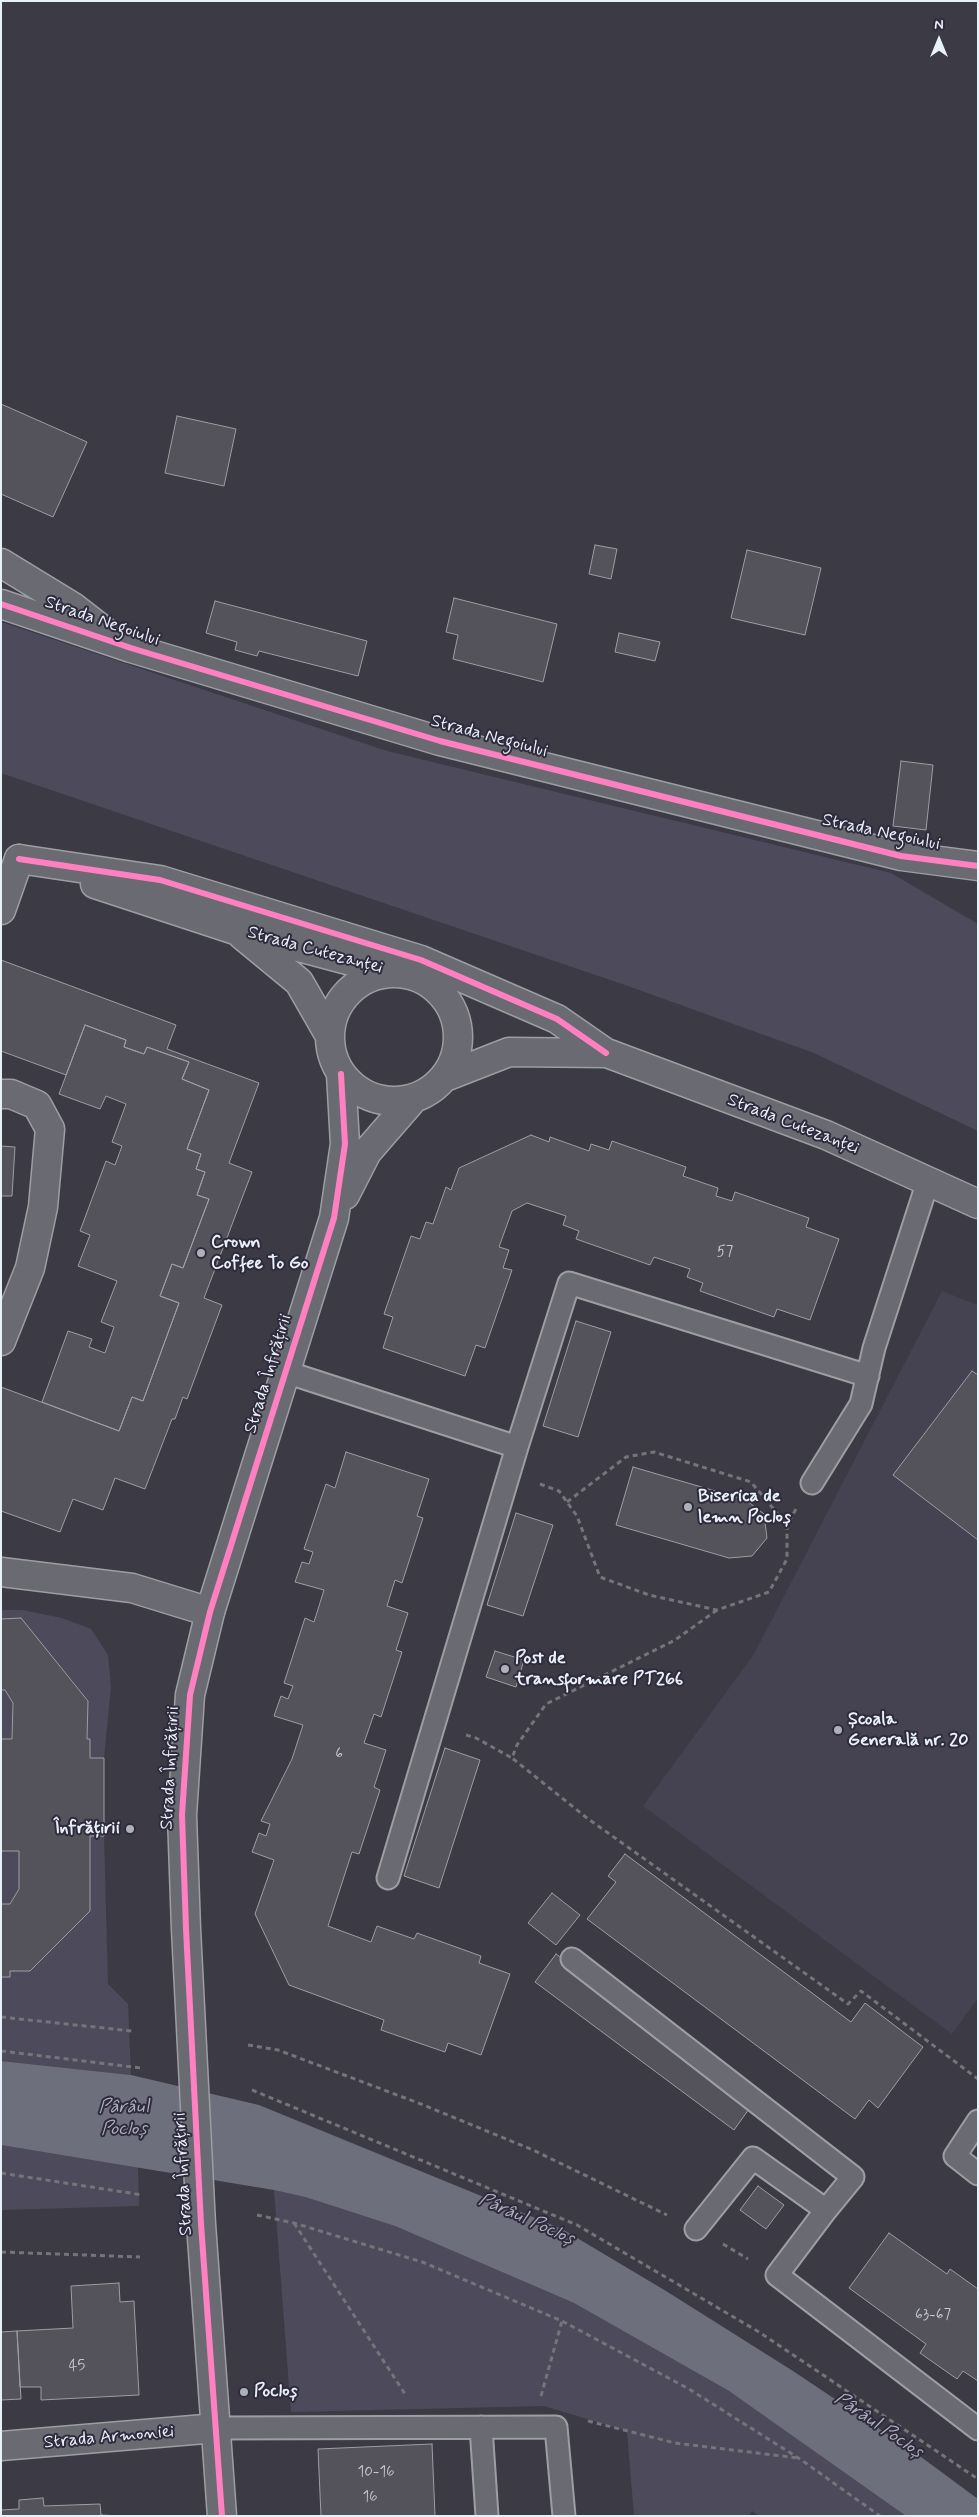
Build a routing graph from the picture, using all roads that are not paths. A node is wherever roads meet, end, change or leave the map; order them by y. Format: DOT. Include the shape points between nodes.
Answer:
graph roads {
  1 [pos="1,562"];
  2 [pos="1,604"];
  3 [pos="124,646"];
  4 [pos="10,856"];
  5 [pos="978,866"];
  6 [pos="1,910"];
  7 [pos="234,930"];
  8 [pos="396,973"];
  9 [pos="433,986"];
  10 [pos="330,1036"];
  11 [pos="606,1053"];
  12 [pos="341,1074"];
  13 [pos="445,1077"];
  14 [pos="1,1094"];
  15 [pos="412,1099"];
  16 [pos="928,1181"];
  17 [pos="978,1204"];
  18 [pos="334,1218"];
  19 [pos="1,1341"];
  20 [pos="286,1372"];
  21 [pos="868,1376"];
  22 [pos="517,1447"];
  23 [pos="812,1483"];
  24 [pos="1,1572"];
  25 [pos="210,1612"];
  26 [pos="388,1878"];
  27 [pos="572,1959"];
  28 [pos="978,2122"];
  29 [pos="978,2174"];
  30 [pos="826,2210"];
  31 [pos="696,2229"];
  32 [pos="481,2427"];
  33 [pos="217,2428"];
  34 [pos="978,2430"];
  35 [pos="1,2446"];
  36 [pos="222,2516"];
  37 [pos="487,2516"];
  38 [pos="564,2516"];
  1 -- 3 [label="street, Strada Negoiului" via="73,607"];
  2 -- 3 [label="street, Strada Negoiului"];
  3 -- 5 [label="street, Strada Negoiului" via="440,741 573,776 901,856"];
  4 -- 6 [label="street"];
  4 -- 7 [label="street, Strada Cutezanței"];
  4 -- 11 [label="street" via="160,880 420,960 557,1019"];
  7 -- 8 [label="street, Strada Cutezanței"];
  7 -- 10 [label="street, Strada Cutezanței" via="299,982"];
  8 -- 9 [label="street" via="416,977"];
  8 -- 10 [label="street" via="376,976 358,984 343,999 333,1016"];
  9 -- 11 [label="street, Strada Cutezanței"];
  9 -- 13 [label="street" via="448,1001 456,1019 455,1059"];
  10 -- 12 [label="street" via="332,1056"];
  11 -- 13 [label="street, Strada Cutezanței" via="509,1052"];
  11 -- 16 [label="street, Strada Cutezanței" via="826,1136"];
  12 -- 15 [label="street" via="372,1098 392,1102"];
  12 -- 18 [label="street, Strada Înfrățirii" via="346,1144"];
  13 -- 15 [label="street"];
  14 -- 19 [label="street" via="11,1094 37,1105 50,1129 43,1207 30,1268"];
  15 -- 18 [label="street, Strada Înfrățirii" via="367,1152"];
  16 -- 17 [label="street, Strada Cutezanței"];
  16 -- 21 [label="lane"];
  18 -- 20 [label="street, Strada Înfrățirii"];
  20 -- 22 [label="lane"];
  20 -- 25 [label="street, Strada Înfrățirii"];
  21 -- 22 [label="lane" via="569,1283"];
  21 -- 23 [label="lane" via="862,1404"];
  22 -- 26 [label="lane"];
  24 -- 25 [label="street" via="132,1588"];
  25 -- 33 [label="street, Strada Înfrățirii" via="190,1695 182,1815 200,2203"];
  27 -- 30 [label="lane" via="853,2177"];
  28 -- 29 [label="lane" via="955,2156"];
  30 -- 31 [label="lane" via="753,2158"];
  30 -- 34 [label="lane" via="777,2275"];
  32 -- 33 [label="lane"];
  32 -- 37 [label="lane"];
  32 -- 38 [label="lane" via="556,2427"];
  33 -- 35 [label="street, Strada Armoniei"];
  33 -- 36 [label="street, Strada Înfrățirii"];
}
